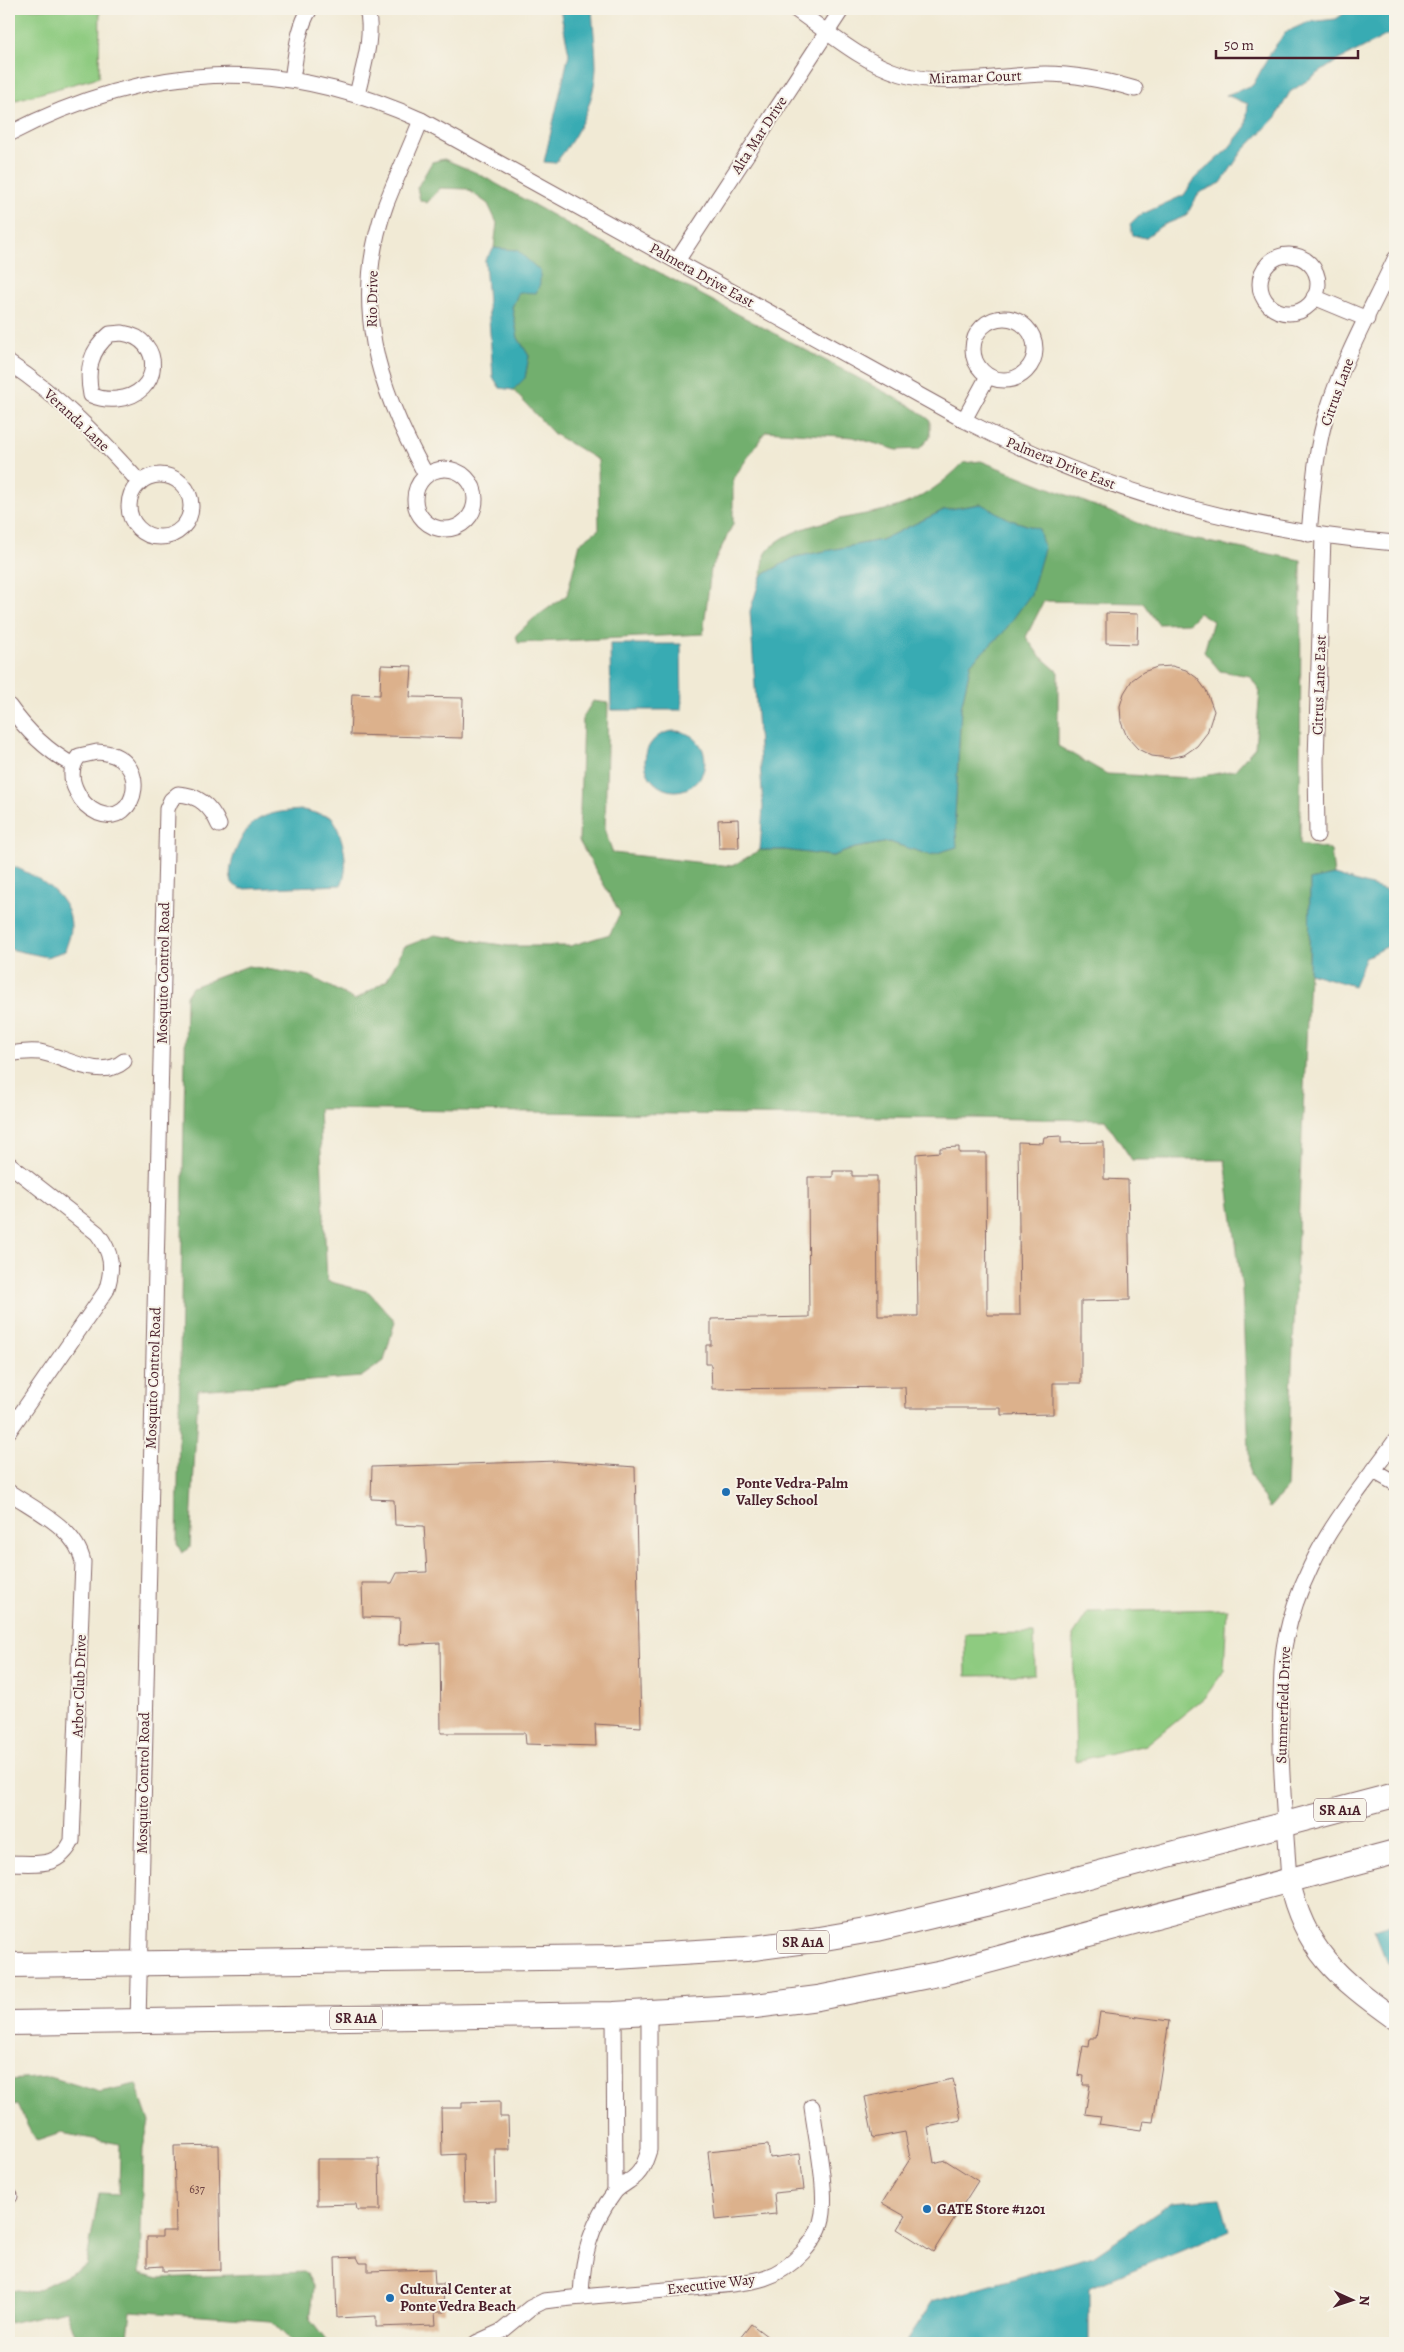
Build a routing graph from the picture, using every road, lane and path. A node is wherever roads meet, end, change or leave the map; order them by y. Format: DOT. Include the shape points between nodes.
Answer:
graph roads {
  1 [pos="310,9"];
  2 [pos="367,9"];
  3 [pos="795,9"];
  4 [pos="842,9"];
  5 [pos="827,31"];
  6 [pos="292,79"];
  7 [pos="1134,89"];
  8 [pos="357,95"];
  9 [pos="421,120"];
  10 [pos="9,134"];
  11 [pos="1395,259"];
  12 [pos="677,261"];
  13 [pos="1314,297"];
  14 [pos="1367,319"];
  15 [pos="9,362"];
  16 [pos="988,376"];
  17 [pos="91,395"];
  18 [pos="74,414"];
  19 [pos="964,420"];
  20 [pos="426,475"];
  21 [pos="140,483"];
  22 [pos="1316,535"];
  23 [pos="1395,543"];
  24 [pos="9,706"];
  25 [pos="73,765"];
  26 [pos="219,825"];
  27 [pos="1317,835"];
  28 [pos="9,1054"];
  29 [pos="124,1061"];
  30 [pos="9,1164"];
  31 [pos="9,1432"];
  32 [pos="1395,1441"];
  33 [pos="1374,1471"];
  34 [pos="1395,1483"];
  35 [pos="9,1492"];
  36 [pos="1395,1795"];
  37 [pos="1285,1825"];
  38 [pos="1395,1852"];
  39 [pos="9,1863"];
  40 [pos="1289,1880"];
  41 [pos="139,1964"];
  42 [pos="9,1965"];
  43 [pos="649,2012"];
  44 [pos="614,2014"];
  45 [pos="1395,2019"];
  46 [pos="138,2022"];
  47 [pos="9,2023"];
  48 [pos="812,2107"];
  49 [pos="615,2191"];
  50 [pos="581,2297"];
  51 [pos="476,2343"];
  1 -- 6 [label="street" via="298,40"];
  2 -- 8 [label="street" via="370,24 368,45"];
  3 -- 5 [label="street, Miramar Court"];
  4 -- 5 [label="street, Alta Mar Drive"];
  5 -- 7 [label="street, Miramar Court" via="872,62 901,74 922,78 1075,75"];
  5 -- 12 [label="street, Alta Mar Drive"];
  6 -- 8 [label="street, Palmera Drive East"];
  6 -- 10 [label="street, Palmera Drive East" via="212,75 133,85 84,99"];
  8 -- 9 [label="street, Palmera Drive East"];
  9 -- 12 [label="street, Palmera Drive East"];
  9 -- 20 [label="street, Rio Drive" via="378,231 371,267 369,307 371,334 384,386 405,437"];
  11 -- 14 [label="street, Citrus Lane"];
  12 -- 19 [label="street, Palmera Drive East"];
  13 -- 14 [label="street"];
  14 -- 22 [label="street, Citrus Lane" via="1328,409 1318,451"];
  15 -- 18 [label="street, Veranda Lane"];
  16 -- 16 [label="street" via="1008,380 1021,376 1030,367 1035,343 1031,333 1018,321 996,319 977,333 973,347 975,360"];
  16 -- 19 [label="street"];
  17 -- 17 [label="street" via="108,400 135,395 144,389 152,367 148,347 131,334 110,334 101,341 90,362"];
  17 -- 18 [label="street"];
  18 -- 21 [label="street, Veranda Lane" via="100,437"];
  19 -- 22 [label="street, Palmera Drive East" via="1046,460 1100,481 1183,508"];
  20 -- 20 [label="street" via="418,484 414,499 422,520 442,529 467,520 475,503 472,485 467,478 451,469 435,470"];
  21 -- 21 [label="street" via="133,493 130,508 139,528 160,537 181,529 190,512 190,499 185,488 175,479 162,476 150,477"];
  22 -- 23 [label="street, Palmera Drive East"];
  22 -- 27 [label="street, Citrus Lane East"];
  24 -- 25 [label="street" via="41,744"];
  25 -- 25 [label="street" via="72,781 91,809 109,816 126,808 135,784 126,762 108,753 96,752 79,756"];
  26 -- 41 [label="street, Mosquito Control Road" via="213,812 190,794 178,794 167,809"];
  28 -- 29 [label="street" via="40,1052 101,1070 112,1069"];
  30 -- 31 [label="street" via="97,1233 111,1258 111,1277 106,1291"];
  32 -- 33 [label="street, Summerfield Drive"];
  33 -- 34 [label="street"];
  33 -- 37 [label="street, Summerfield Drive" via="1312,1564 1286,1639 1280,1738"];
  35 -- 39 [label="street, Arbor Club Drive" via="62,1528 77,1546 83,1562 72,1841 66,1854 48,1862"];
  36 -- 37 [label="main road, SR A1A"];
  37 -- 40 [label="street, Summerfield Drive"];
  37 -- 41 [label="main road, SR A1A" via="877,1929 746,1949 616,1957"];
  38 -- 40 [label="main road, SR A1A"];
  40 -- 43 [label="main road, SR A1A" via="890,1985 755,2006"];
  40 -- 45 [label="street" via="1304,1929 1330,1966 1355,1990"];
  41 -- 42 [label="main road, SR A1A"];
  41 -- 46 [label="street, Mosquito Control Road"];
  43 -- 44 [label="main road, SR A1A"];
  43 -- 49 [label="street" via="649,2150 640,2171"];
  44 -- 46 [label="main road, SR A1A"];
  44 -- 49 [label="street"];
  46 -- 47 [label="main road, SR A1A"];
  48 -- 50 [label="street, Executive Way" via="823,2214 811,2242 796,2258 764,2278"];
  49 -- 50 [label="street" via="585,2250"];
  50 -- 51 [label="street, Executive Way" via="544,2301 502,2331"];
}
